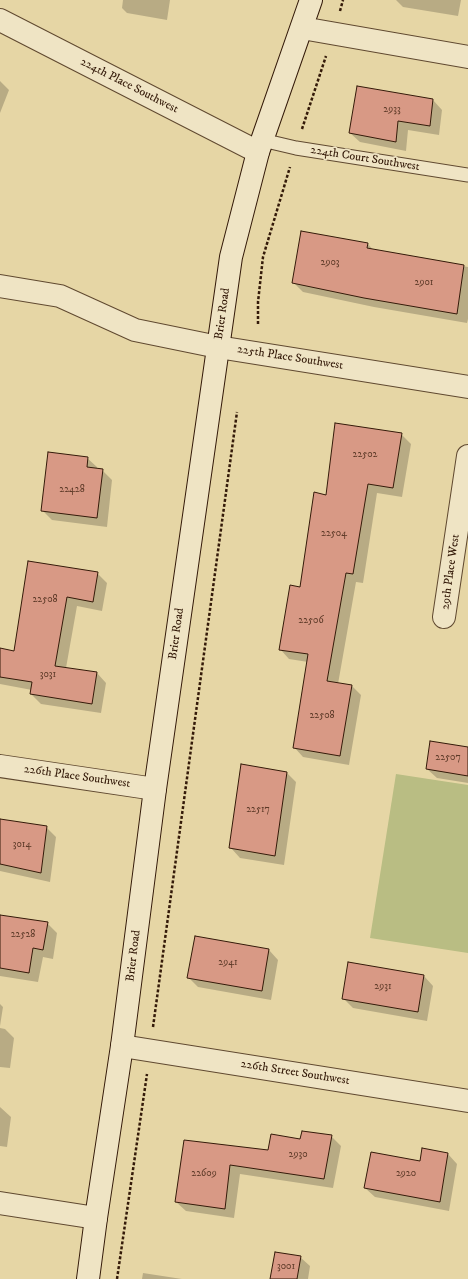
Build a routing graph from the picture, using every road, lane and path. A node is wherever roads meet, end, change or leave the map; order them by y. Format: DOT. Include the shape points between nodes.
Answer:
graph roads {
  1 [pos="311,0"];
  2 [pos="0,20"];
  3 [pos="302,28"];
  4 [pos="468,57"];
  5 [pos="260,146"];
  6 [pos="468,175"];
  7 [pos="0,286"];
  8 [pos="218,347"];
  9 [pos="468,387"];
  10 [pos="237,412"];
  11 [pos="468,456"];
  12 [pos="444,617"];
  13 [pos="0,766"];
  14 [pos="154,789"];
  15 [pos="122,1046"];
  16 [pos="150,1051"];
  17 [pos="468,1101"];
  18 [pos="0,1203"];
  19 [pos="96,1218"];
  20 [pos="88,1279"];
  21 [pos="117,1279"];
  1 -- 3 [label="street, Brier Road"];
  2 -- 5 [label="street, 224th Place Southwest"];
  3 -- 4 [label="street"];
  3 -- 5 [label="street, Brier Road"];
  5 -- 6 [label="lane, 224th Court Southwest" via="296,148"];
  5 -- 8 [label="street, Brier Road" via="231,257"];
  7 -- 8 [label="street, 225th Place Southwest" via="60,296 135,330"];
  8 -- 9 [label="street, 225th Place Southwest"];
  8 -- 14 [label="street, Brier Road"];
  10 -- 16 [label="path"];
  11 -- 12 [label="street, 29th Place West"];
  13 -- 14 [label="street, 226th Place Southwest"];
  14 -- 15 [label="street, Brier Road"];
  15 -- 16 [label="street, 226th Street Southwest"];
  15 -- 19 [label="street, Brier Road"];
  16 -- 17 [label="street, 226th Street Southwest"];
  16 -- 21 [label="path"];
  18 -- 19 [label="street"];
  19 -- 20 [label="street, Brier Road"];
}
